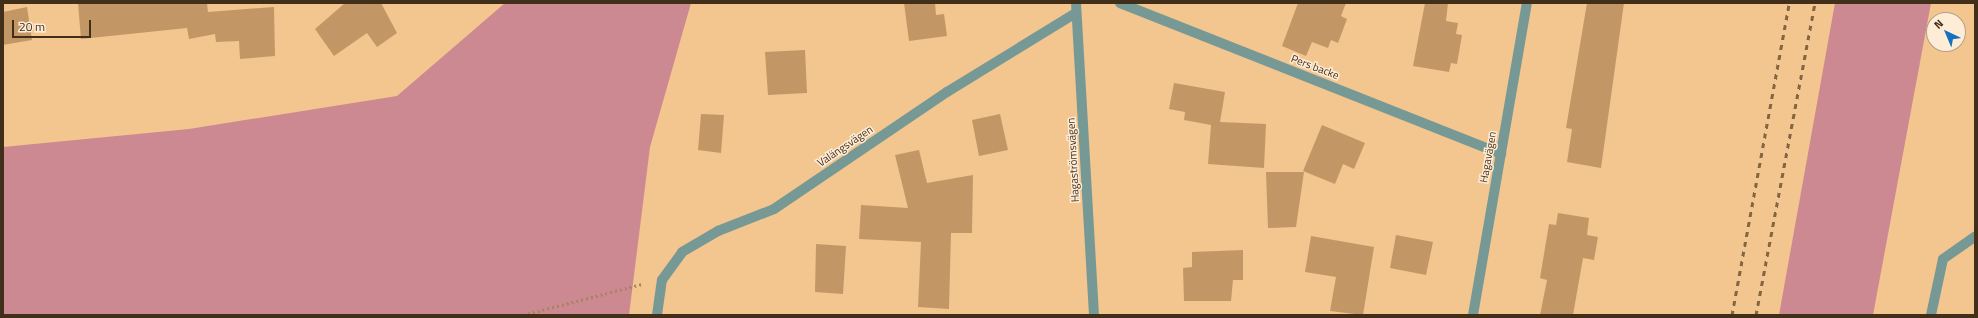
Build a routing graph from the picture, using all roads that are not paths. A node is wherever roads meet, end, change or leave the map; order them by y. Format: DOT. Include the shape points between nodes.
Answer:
graph roads {
  1 [pos="1120,3"];
  2 [pos="1527,3"];
  3 [pos="1076,8"];
  4 [pos="1501,154"];
  5 [pos="1975,237"];
  6 [pos="657,315"];
  7 [pos="1094,315"];
  8 [pos="1473,315"];
  9 [pos="1931,315"];
  1 -- 4 [label="street, Pers backe"];
  2 -- 4 [label="street, Hagavägen"];
  3 -- 6 [label="street, Valängsvägen" via="774,209 718,231 682,252 662,280"];
  3 -- 7 [label="street, Hagaströmsvägen"];
  4 -- 8 [label="street, Hagavägen"];
  5 -- 9 [label="street" via="1943,259"];
}
